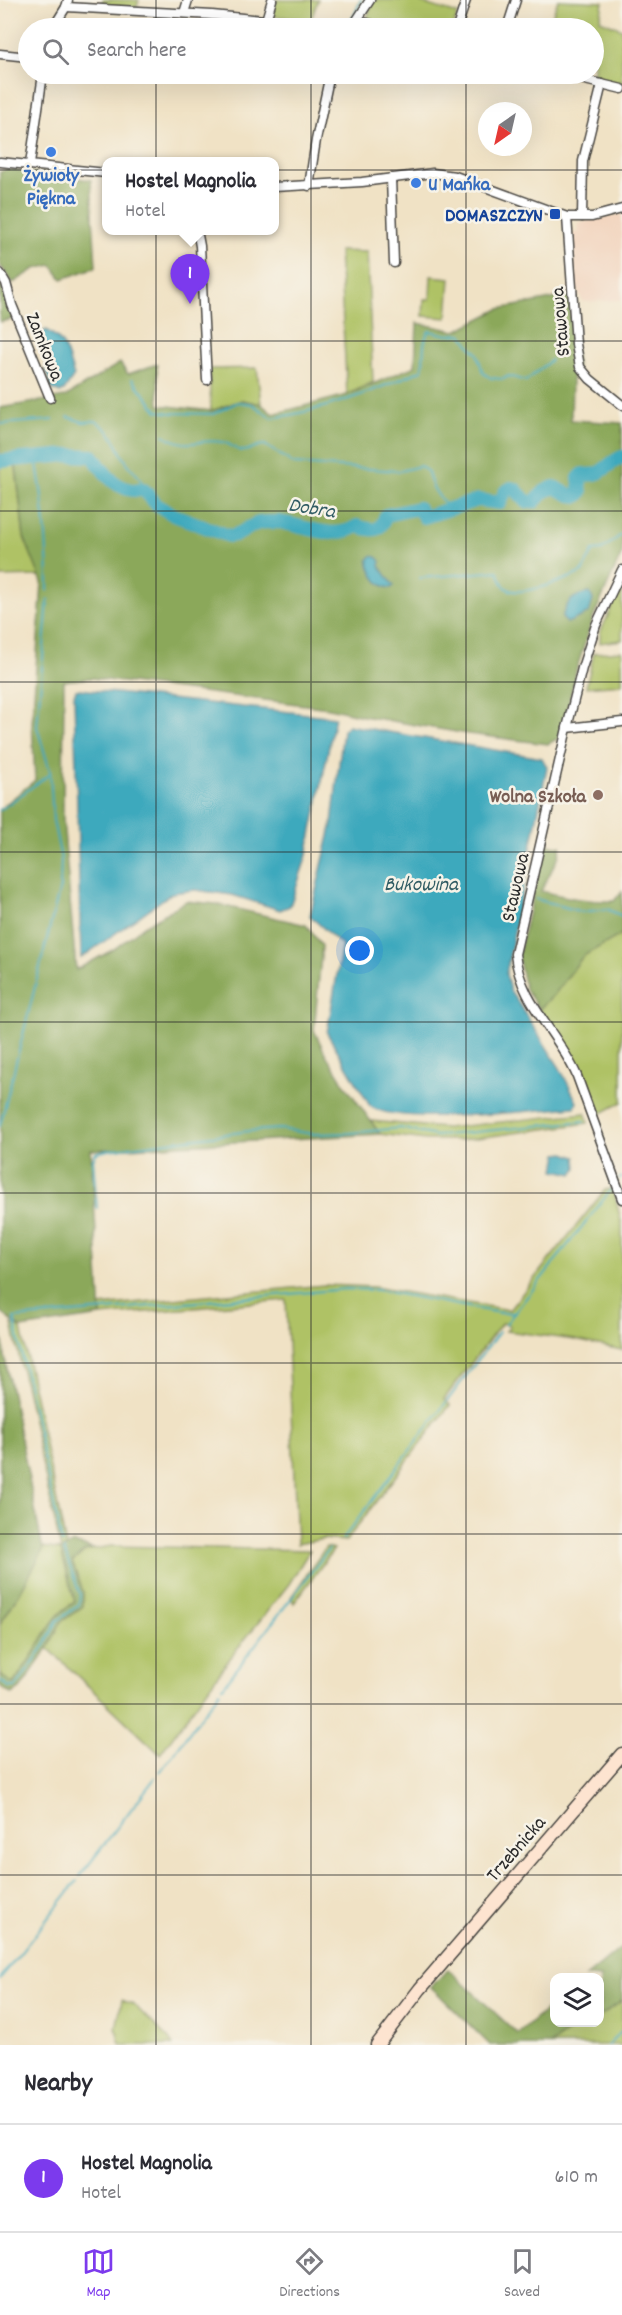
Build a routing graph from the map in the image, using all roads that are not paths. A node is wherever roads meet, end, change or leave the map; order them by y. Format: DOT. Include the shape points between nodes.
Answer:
graph roads {
  1 [pos="188,0"];
  2 [pos="272,0"];
  3 [pos="370,0"];
  4 [pos="466,0"];
  5 [pos="516,0"];
  6 [pos="67,3"];
  7 [pos="184,13"];
  8 [pos="59,18"];
  9 [pos="243,18"];
  10 [pos="267,18"];
  11 [pos="359,18"];
  12 [pos="460,18"];
  13 [pos="510,18"];
  14 [pos="0,54"];
  15 [pos="18,56"];
  16 [pos="42,84"];
  17 [pos="328,84"];
  18 [pos="602,84"];
  19 [pos="622,89"];
  20 [pos="0,162"];
  21 [pos="30,164"];
  22 [pos="102,173"];
  23 [pos="391,178"];
  24 [pos="309,186"];
  25 [pos="279,187"];
  26 [pos="622,209"];
  27 [pos="567,217"];
  28 [pos="582,217"];
  29 [pos="198,235"];
  30 [pos="394,263"];
  31 [pos="0,273"];
  32 [pos="207,380"];
  33 [pos="50,398"];
  34 [pos="622,405"];
  35 [pos="622,570"];
  36 [pos="622,722"];
  37 [pos="567,728"];
  38 [pos="622,1199"];
  39 [pos="622,1754"];
  40 [pos="377,2045"];
  1 -- 7 [label="street"];
  2 -- 10 [label="street"];
  3 -- 11 [label="street"];
  4 -- 12 [label="street"];
  5 -- 13 [label="street"];
  6 -- 7 [label="street"];
  6 -- 8 [label="street"];
  7 -- 9 [label="street"];
  14 -- 15 [label="street"];
  16 -- 21 [label="street"];
  17 -- 24 [label="street"];
  18 -- 19 [label="street"];
  18 -- 28 [label="street" via="583,161"];
  20 -- 21 [label="street"];
  21 -- 22 [label="street"];
  23 -- 24 [label="street"];
  23 -- 27 [label="street" via="444,174"];
  23 -- 30 [label="street"];
  24 -- 25 [label="street"];
  26 -- 28 [label="street"];
  27 -- 28 [label="street"];
  27 -- 34 [label="street, Stawowa" via="579,367"];
  29 -- 32 [label="street"];
  31 -- 33 [label="street, Zamkowa"];
  35 -- 37 [label="street, Stawowa" via="596,625"];
  36 -- 37 [label="street"];
  37 -- 38 [label="street, Stawowa" via="515,954 516,966 525,993 570,1060"];
  39 -- 40 [label="street, Trzebnicka"];
}
